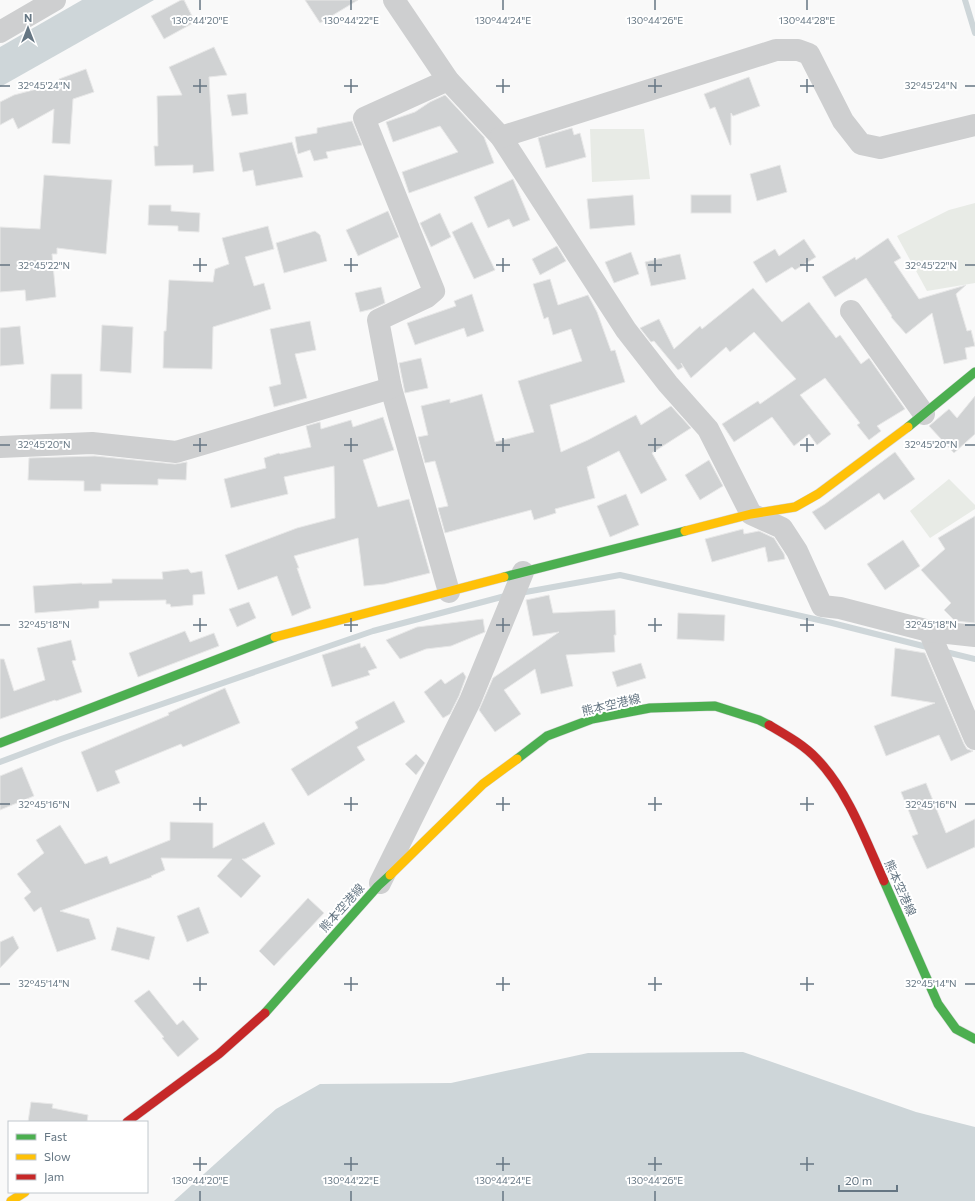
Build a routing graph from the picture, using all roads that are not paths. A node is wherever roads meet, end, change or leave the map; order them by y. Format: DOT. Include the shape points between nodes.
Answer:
graph roads {
  1 [pos="55,0"];
  2 [pos="394,0"];
  3 [pos="0,32"];
  4 [pos="448,80"];
  5 [pos="975,125"];
  6 [pos="501,137"];
  7 [pos="851,310"];
  8 [pos="975,372"];
  9 [pos="391,388"];
  10 [pos="924,414"];
  11 [pos="0,447"];
  12 [pos="751,514"];
  13 [pos="524,572"];
  14 [pos="449,592"];
  15 [pos="975,636"];
  16 [pos="936,646"];
  17 [pos="975,739"];
  18 [pos="0,743"];
  19 [pos="378,886"];
  20 [pos="975,1039"];
  21 [pos="128,1121"];
  22 [pos="23,1193"];
  23 [pos="11,1201"];
  1 -- 3 [label="street"];
  2 -- 4 [label="street"];
  4 -- 6 [label="street"];
  4 -- 9 [label="street" via="364,118 434,291 427,297 378,320"];
  5 -- 6 [label="street" via="880,148 861,144 843,121 809,54 798,50 776,50"];
  6 -- 12 [label="street" via="626,330 668,384 708,429"];
  7 -- 10 [label="street"];
  8 -- 10 [label="main road"];
  9 -- 11 [label="street" via="176,452 92,443"];
  9 -- 14 [label="street"];
  10 -- 12 [label="main road" via="818,494 795,506"];
  12 -- 13 [label="main road"];
  12 -- 16 [label="street" via="782,528 797,551 822,606 840,608"];
  13 -- 14 [label="main road"];
  13 -- 19 [label="street" via="470,701"];
  14 -- 18 [label="main road" via="276,637"];
  15 -- 16 [label="street"];
  16 -- 17 [label="street"];
  19 -- 20 [label="main road, 熊本空港線" via="483,784 547,736 592,719 650,708 715,706 759,720 789,736 817,760 838,786 900,915 938,1004 956,1029"];
  19 -- 21 [label="main road, 熊本空港線" via="264,1014 219,1054"];
  22 -- 23 [label="main road"];
}
